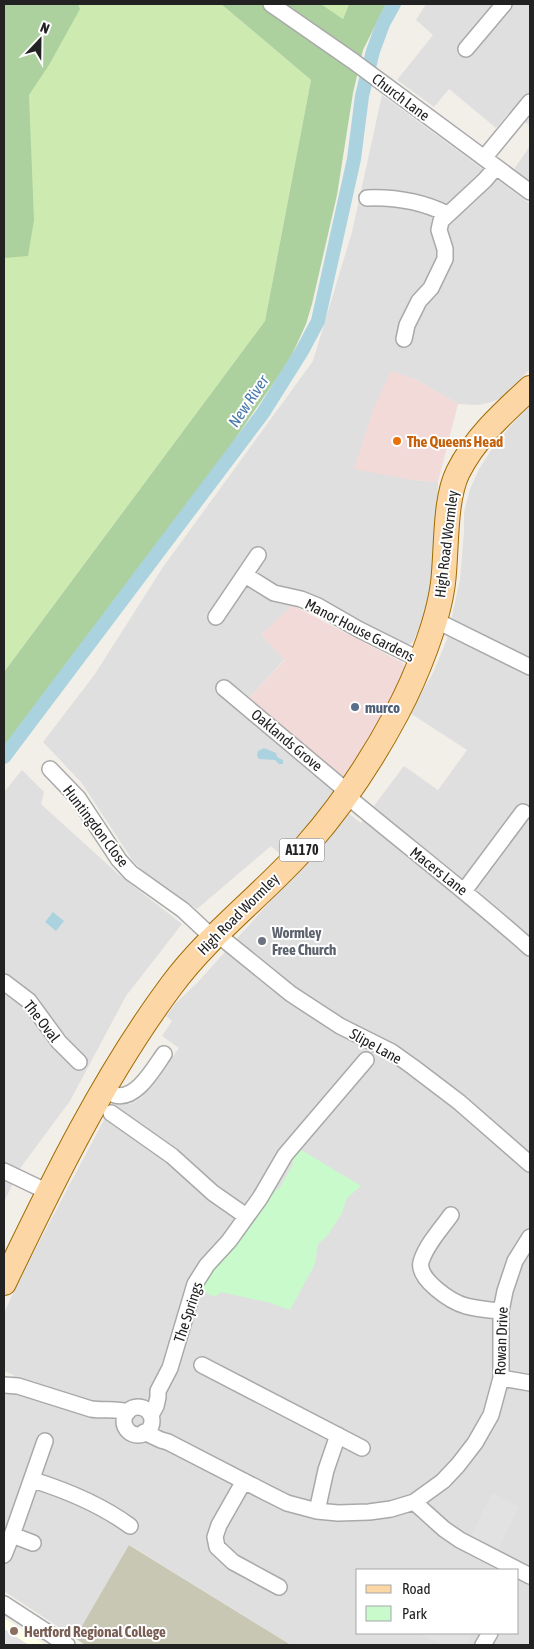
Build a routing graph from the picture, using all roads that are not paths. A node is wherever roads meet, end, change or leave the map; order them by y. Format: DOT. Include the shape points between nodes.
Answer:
graph roads {
  1 [pos="271,4"];
  2 [pos="504,4"];
  3 [pos="466,49"];
  4 [pos="530,102"];
  5 [pos="490,163"];
  6 [pos="530,192"];
  7 [pos="367,198"];
  8 [pos="446,214"];
  9 [pos="404,339"];
  10 [pos="530,388"];
  11 [pos="258,555"];
  12 [pos="246,574"];
  13 [pos="216,617"];
  14 [pos="435,620"];
  15 [pos="420,660"];
  16 [pos="530,666"];
  17 [pos="224,688"];
  18 [pos="50,769"];
  19 [pos="348,795"];
  20 [pos="523,812"];
  21 [pos="464,891"];
  22 [pos="215,936"];
  23 [pos="530,948"];
  24 [pos="4,982"];
  25 [pos="164,1054"];
  26 [pos="366,1060"];
  27 [pos="79,1062"];
  28 [pos="104,1089"];
  29 [pos="111,1114"];
  30 [pos="530,1164"];
  31 [pos="4,1171"];
  32 [pos="48,1192"];
  33 [pos="450,1215"];
  34 [pos="246,1216"];
  35 [pos="530,1237"];
  36 [pos="4,1284"];
  37 [pos="501,1311"];
  38 [pos="202,1365"];
  39 [pos="501,1378"];
  40 [pos="530,1383"];
  41 [pos="4,1385"];
  42 [pos="140,1416"];
  43 [pos="144,1432"];
  44 [pos="338,1435"];
  45 [pos="45,1441"];
  46 [pos="168,1442"];
  47 [pos="362,1448"];
  48 [pos="33,1480"];
  49 [pos="244,1481"];
  50 [pos="414,1502"];
  51 [pos="317,1511"];
  52 [pos="130,1526"];
  53 [pos="12,1535"];
  54 [pos="33,1543"];
  55 [pos="4,1555"];
  56 [pos="509,1569"];
  57 [pos="279,1587"];
  58 [pos="4,1604"];
  59 [pos="489,1634"];
  60 [pos="67,1645"];
  61 [pos="483,1645"];
  1 -- 5 [label="street, Church Lane"];
  2 -- 3 [label="street"];
  4 -- 5 [label="street"];
  5 -- 6 [label="street, Church Lane"];
  5 -- 8 [label="street" via="485,180"];
  7 -- 8 [label="street" via="407,200"];
  8 -- 9 [label="street" via="439,228 445,249 444,259 431,288 407,325"];
  10 -- 14 [label="main road, High Road Wormley / A1170" via="487,429 457,474 448,515 443,586"];
  11 -- 12 [label="street"];
  12 -- 13 [label="street"];
  12 -- 15 [label="street, Manor House Gardens" via="274,593 318,606"];
  14 -- 15 [label="main road, High Road Wormley / A1170"];
  14 -- 16 [label="street"];
  15 -- 19 [label="main road, High Road Wormley / A1170" via="398,711"];
  17 -- 19 [label="street, Oaklands Grove"];
  18 -- 22 [label="street, Huntingdon Close" via="78,798 131,873"];
  19 -- 21 [label="street, Macers Lane" via="367,815"];
  19 -- 22 [label="main road, High Road Wormley / A1170" via="307,846"];
  20 -- 21 [label="street"];
  21 -- 23 [label="street, Macers Lane"];
  22 -- 28 [label="main road, High Road Wormley / A1170" via="171,986"];
  22 -- 30 [label="street, Slipe Lane" via="291,994 413,1067"];
  24 -- 27 [label="street, The Oval" via="29,1001 58,1042"];
  25 -- 28 [label="street" via="134,1091 115,1095"];
  26 -- 34 [label="street, The Springs" via="285,1155"];
  28 -- 32 [label="main road, High Road Wormley / A1170"];
  29 -- 34 [label="street" via="172,1156 213,1193"];
  31 -- 32 [label="street"];
  32 -- 36 [label="main road, High Road Wormley / A1170"];
  33 -- 37 [label="street" via="424,1256 421,1264 424,1275 457,1302"];
  34 -- 42 [label="street, The Springs" via="195,1284 170,1368 158,1391 145,1400"];
  35 -- 37 [label="street, Rowan Drive" via="515,1261"];
  37 -- 39 [label="street, Rowan Drive"];
  38 -- 44 [label="street"];
  39 -- 40 [label="street"];
  39 -- 50 [label="street, Rowan Drive" via="490,1415 476,1443 442,1481"];
  41 -- 42 [label="street" via="18,1386 100,1410 118,1409"];
  42 -- 43 [label="street, The Springs" via="150,1426"];
  42 -- 43 [label="street, Rowan Drive" via="127,1431 135,1435"];
  42 -- 46 [label="street" via="159,1425"];
  43 -- 46 [label="street, Rowan Drive"];
  44 -- 47 [label="street"];
  44 -- 51 [label="street"];
  45 -- 48 [label="street"];
  46 -- 49 [label="street, Rowan Drive"];
  48 -- 52 [label="street" via="102,1507"];
  48 -- 53 [label="street"];
  49 -- 51 [label="street, Rowan Drive" via="287,1502"];
  49 -- 57 [label="street" via="219,1525 215,1537 217,1547 233,1562"];
  50 -- 51 [label="street, Rowan Drive" via="369,1512"];
  50 -- 56 [label="street" via="444,1530"];
  53 -- 54 [label="street"];
  53 -- 55 [label="street"];
  58 -- 60 [label="street"];
  59 -- 61 [label="street"];
}
